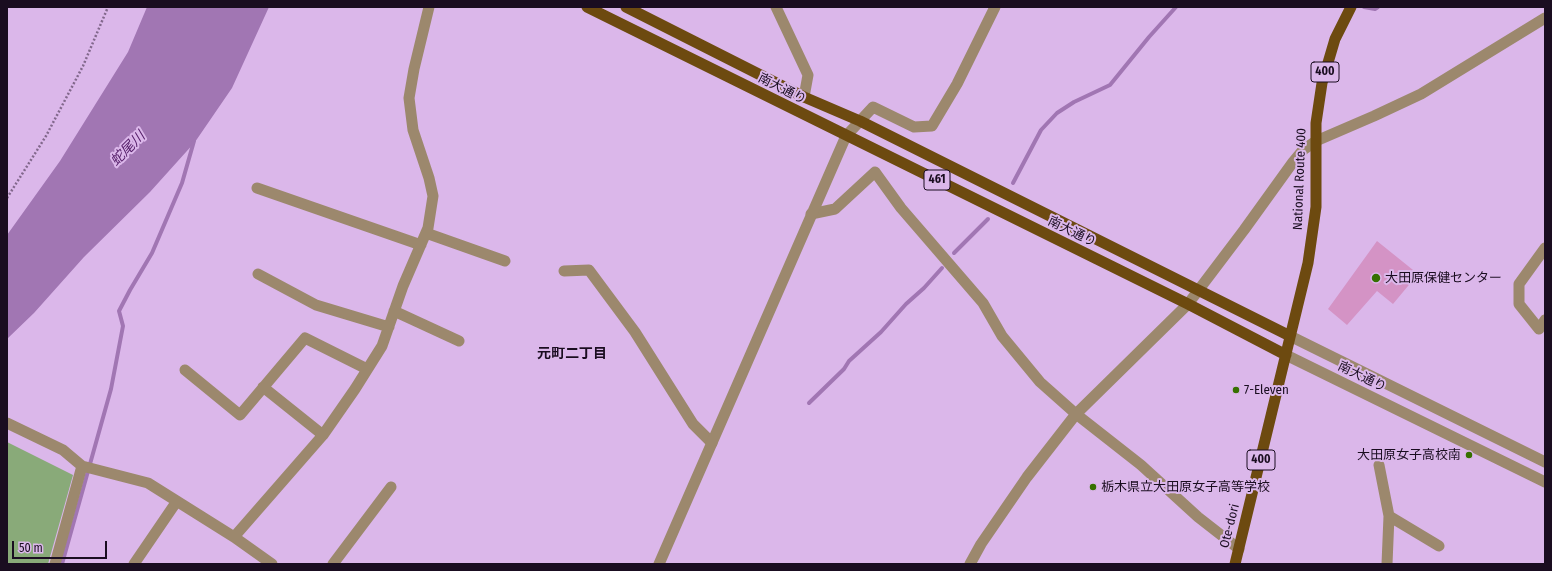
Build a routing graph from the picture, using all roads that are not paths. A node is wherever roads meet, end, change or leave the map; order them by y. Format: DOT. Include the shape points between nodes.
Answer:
graph roads {
  1 [pos="429,7"];
  2 [pos="587,7"];
  3 [pos="626,7"];
  4 [pos="776,7"];
  5 [pos="995,7"];
  6 [pos="1351,7"];
  7 [pos="1544,21"];
  8 [pos="804,97"];
  9 [pos="860,121"];
  10 [pos="846,136"];
  11 [pos="1316,141"];
  12 [pos="257,188"];
  13 [pos="811,214"];
  14 [pos="426,233"];
  15 [pos="421,245"];
  16 [pos="1545,248"];
  17 [pos="505,261"];
  18 [pos="564,271"];
  19 [pos="258,274"];
  20 [pos="1200,290"];
  21 [pos="1188,304"];
  22 [pos="394,311"];
  23 [pos="1545,320"];
  24 [pos="389,327"];
  25 [pos="1290,336"];
  26 [pos="459,341"];
  27 [pos="1286,355"];
  28 [pos="368,369"];
  29 [pos="185,370"];
  30 [pos="264,387"];
  31 [pos="1076,414"];
  32 [pos="7,423"];
  33 [pos="323,435"];
  34 [pos="712,442"];
  35 [pos="1545,462"];
  36 [pos="1379,465"];
  37 [pos="82,466"];
  38 [pos="1545,482"];
  39 [pos="391,487"];
  40 [pos="177,501"];
  41 [pos="1389,516"];
  42 [pos="234,537"];
  43 [pos="1439,546"];
  44 [pos="1239,549"];
  45 [pos="55,564"];
  46 [pos="134,564"];
  47 [pos="272,564"];
  48 [pos="333,564"];
  49 [pos="659,564"];
  50 [pos="970,564"];
  51 [pos="1235,564"];
  52 [pos="1387,564"];
  1 -- 14 [label="street" via="409,98 413,130 433,196"];
  2 -- 10 [label="highway, 南大通り / 461"];
  3 -- 8 [label="highway, 南大通り / 461"];
  4 -- 8 [label="street" via="808,75"];
  5 -- 9 [label="street" via="957,84 932,126 914,127 873,107"];
  6 -- 11 [label="highway, National Route 400 / 400" via="1335,39 1322,83"];
  7 -- 11 [label="street" via="1421,94"];
  8 -- 9 [label="highway, 南大通り / 461"];
  9 -- 10 [label="street"];
  9 -- 20 [label="highway, 南大通り / 461"];
  10 -- 13 [label="street"];
  10 -- 21 [label="highway, 南大通り / 461"];
  11 -- 20 [label="street" via="1303,150 1293,162"];
  11 -- 25 [label="highway, National Route 400 / 400" via="1313,236"];
  12 -- 15 [label="street"];
  13 -- 31 [label="street" via="835,209 875,172 901,208 983,303 1002,336 1040,382"];
  13 -- 34 [label="street"];
  14 -- 15 [label="street"];
  14 -- 17 [label="street"];
  15 -- 22 [label="street"];
  16 -- 23 [label="street" via="1520,284 1519,304 1539,329"];
  18 -- 34 [label="street" via="589,270 635,332 693,424"];
  19 -- 24 [label="street" via="316,305"];
  20 -- 21 [label="street"];
  20 -- 25 [label="highway, 南大通り / 461"];
  21 -- 27 [label="highway, 南大通り / 461"];
  21 -- 31 [label="street"];
  22 -- 24 [label="street"];
  22 -- 26 [label="street"];
  24 -- 28 [label="street" via="382,346"];
  25 -- 27 [label="highway, National Route 400 / 400"];
  25 -- 35 [label="street, 南大通り"];
  27 -- 38 [label="street, 南大通り"];
  27 -- 44 [label="highway, Ote-dori / 400"];
  28 -- 30 [label="street" via="305,338"];
  28 -- 33 [label="street"];
  29 -- 30 [label="street" via="240,415"];
  30 -- 33 [label="street"];
  31 -- 44 [label="street" via="1141,465 1198,517"];
  31 -- 50 [label="street" via="1027,477"];
  32 -- 37 [label="street" via="63,450"];
  33 -- 42 [label="street"];
  34 -- 49 [label="street"];
  36 -- 41 [label="street"];
  37 -- 40 [label="street" via="148,483"];
  37 -- 45 [label="street"];
  39 -- 48 [label="street"];
  40 -- 42 [label="street"];
  40 -- 46 [label="street"];
  41 -- 43 [label="street"];
  41 -- 52 [label="street"];
  42 -- 47 [label="street"];
  44 -- 51 [label="highway, Ote-dori / 400"];
}
